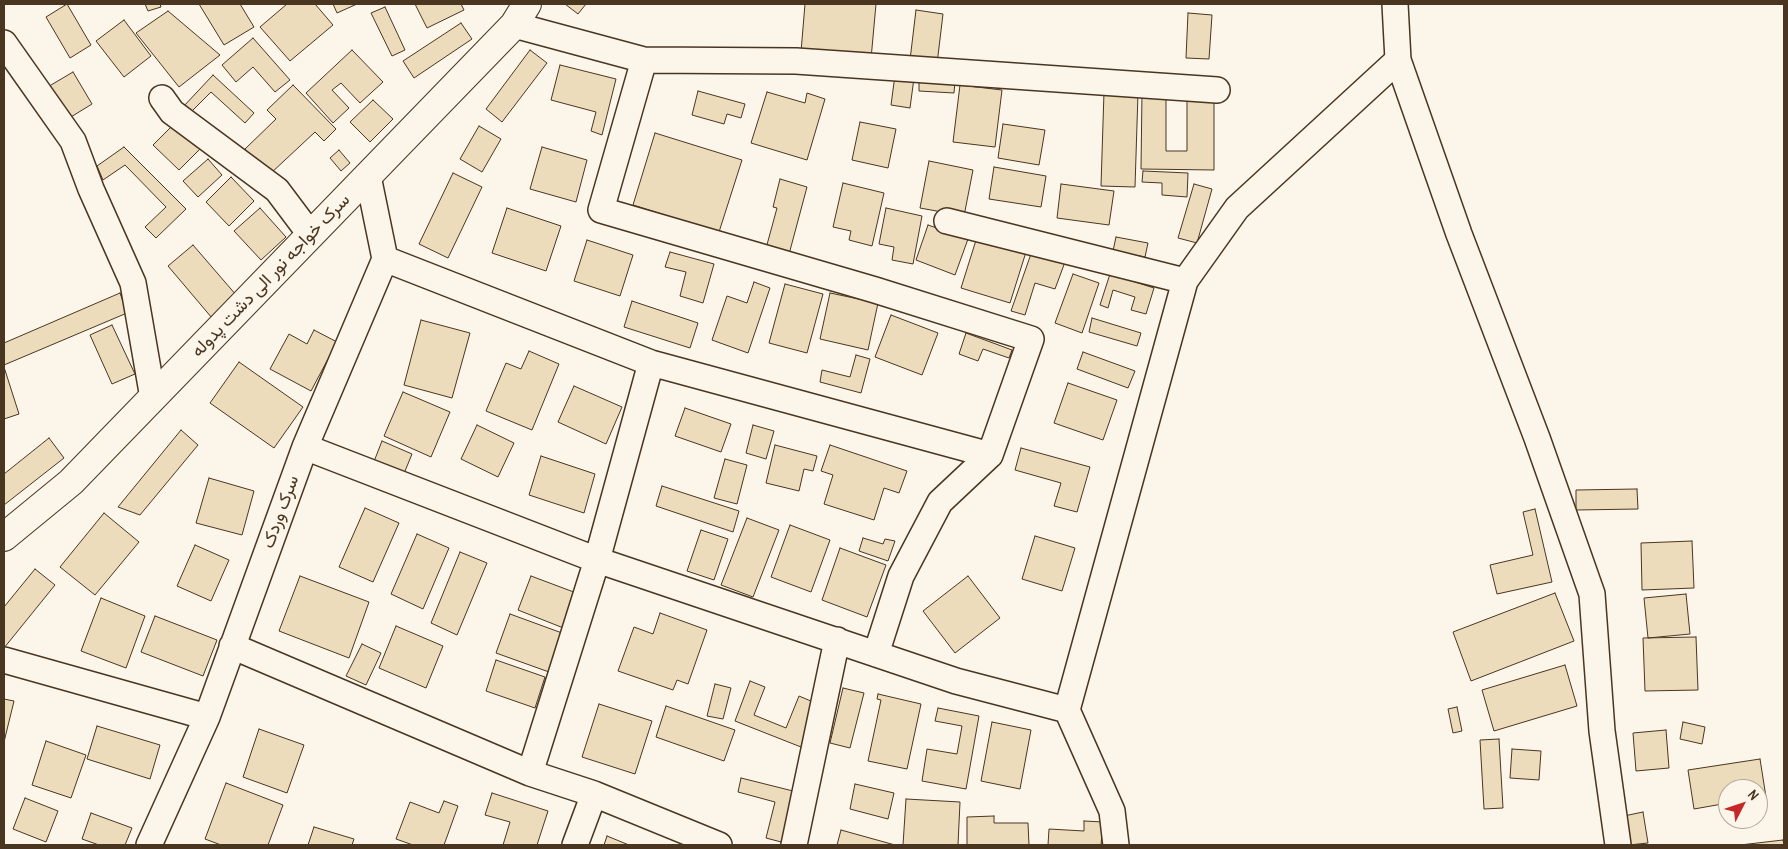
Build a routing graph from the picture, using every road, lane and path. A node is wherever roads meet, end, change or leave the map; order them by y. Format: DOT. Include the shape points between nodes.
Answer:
graph roads {
  1 [pos="1395,4"];
  2 [pos="520,15"];
  3 [pos="4,43"];
  4 [pos="644,60"];
  5 [pos="1398,60"];
  6 [pos="1217,90"];
  7 [pos="162,98"];
  8 [pos="368,176"];
  9 [pos="947,221"];
  10 [pos="310,234"];
  11 [pos="385,259"];
  12 [pos="1185,281"];
  13 [pos="651,363"];
  14 [pos="152,398"];
  15 [pos="305,447"];
  16 [pos="990,455"];
  17 [pos="4,537"];
  18 [pos="597,560"];
  19 [pos="837,640"];
  20 [pos="232,646"];
  21 [pos="876,654"];
  22 [pos="4,660"];
  23 [pos="1067,710"];
  24 [pos="207,717"];
  25 [pos="530,773"];
  26 [pos="594,794"];
  27 [pos="1617,844"];
  28 [pos="149,845"];
  29 [pos="575,845"];
  30 [pos="719,845"];
  31 [pos="794,845"];
  32 [pos="1116,845"];
  1 -- 5 [label="street"];
  2 -- 4 [label="street"];
  2 -- 8 [label="main road, سرک خواجه نور الی دشت پدوله"];
  3 -- 14 [label="street" via="73,141 133,283"];
  4 -- 6 [label="street" via="796,61"];
  4 -- 16 [label="street" via="601,210 1030,339"];
  5 -- 12 [label="street" via="1237,208"];
  5 -- 27 [label="street" via="1592,594 1602,731"];
  7 -- 10 [label="street" via="172,112 277,190"];
  8 -- 10 [label="main road, سرک خواجه نور الی دشت پدوله"];
  8 -- 11 [label="street"];
  9 -- 12 [label="street"];
  10 -- 14 [label="main road, سرک خواجه نور الی دشت پدوله"];
  11 -- 13 [label="street"];
  11 -- 15 [label="street, سرک وردک"];
  12 -- 23 [label="street"];
  13 -- 16 [label="street"];
  13 -- 18 [label="street"];
  14 -- 17 [label="main road, سرک خواجه نور الی دشت پدوله" via="71,482"];
  15 -- 18 [label="street"];
  15 -- 20 [label="street, سرک وردک"];
  16 -- 21 [label="street" via="940,502 901,576"];
  18 -- 19 [label="street"];
  18 -- 25 [label="street"];
  19 -- 21 [label="street"];
  19 -- 31 [label="street"];
  20 -- 24 [label="street, سرک وردک"];
  20 -- 25 [label="street"];
  21 -- 23 [label="street" via="956,681"];
  22 -- 24 [label="street"];
  23 -- 32 [label="street" via="1112,811"];
  24 -- 28 [label="street, سرک وردک"];
  25 -- 26 [label="street"];
  26 -- 29 [label="street"];
  26 -- 30 [label="street"];
}
